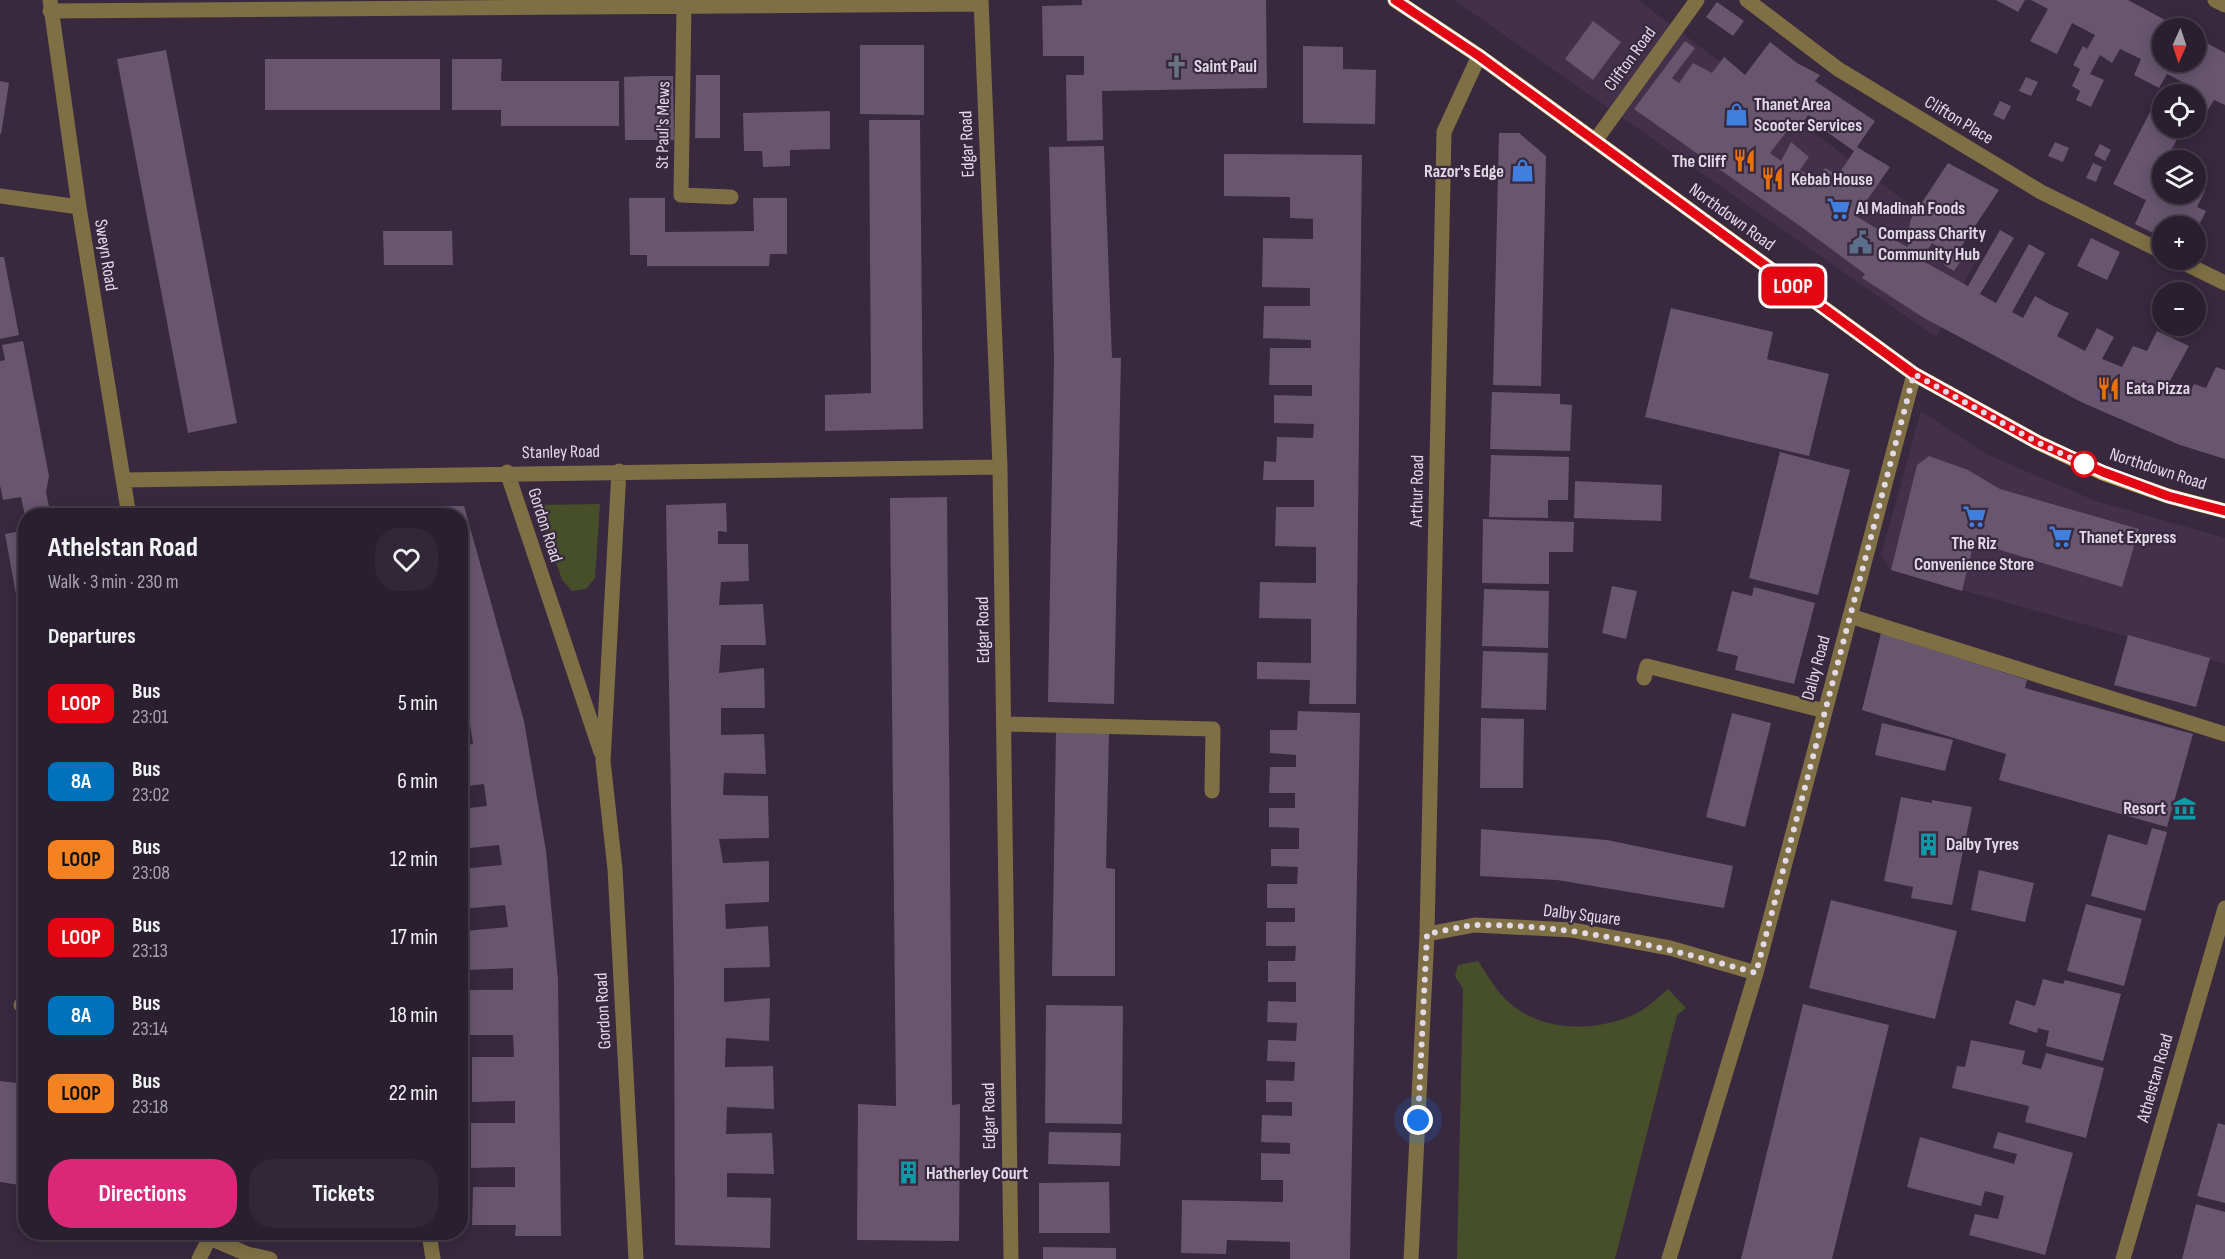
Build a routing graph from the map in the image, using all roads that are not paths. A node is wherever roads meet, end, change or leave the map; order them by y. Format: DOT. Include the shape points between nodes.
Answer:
graph roads {
  1 [pos="1395,0"];
  2 [pos="1697,0"];
  3 [pos="1747,0"];
  4 [pos="2215,0"];
  5 [pos="981,2"];
  6 [pos="50,5"];
  7 [pos="2225,5"];
  8 [pos="684,6"];
  9 [pos="1479,56"];
  10 [pos="1595,141"];
  11 [pos="0,196"];
  12 [pos="731,197"];
  13 [pos="79,207"];
  14 [pos="2152,247"];
  15 [pos="2198,270"];
  16 [pos="2225,283"];
  17 [pos="1914,374"];
  18 [pos="1000,467"];
  19 [pos="620,471"];
  20 [pos="507,472"];
  21 [pos="123,480"];
  22 [pos="128,508"];
  23 [pos="2225,511"];
  24 [pos="1850,616"];
  25 [pos="1644,678"];
  26 [pos="1825,711"];
  27 [pos="1004,724"];
  28 [pos="2225,734"];
  29 [pos="603,760"];
  30 [pos="1212,790"];
  31 [pos="2225,908"];
  32 [pos="1427,934"];
  33 [pos="1756,973"];
  34 [pos="209,1240"];
  35 [pos="219,1240"];
  36 [pos="430,1240"];
  37 [pos="199,1259"];
  38 [pos="270,1259"];
  39 [pos="433,1259"];
  40 [pos="636,1259"];
  41 [pos="1011,1259"];
  42 [pos="1411,1259"];
  43 [pos="1670,1259"];
  44 [pos="2123,1259"];
  1 -- 9 [label="main road, Northdown Road"];
  2 -- 10 [label="street, Clifton Road"];
  3 -- 14 [label="street, Clifton Place" via="1838,69 2030,186"];
  4 -- 7 [label="street"];
  5 -- 8 [label="street"];
  5 -- 18 [label="street, Edgar Road"];
  6 -- 8 [label="street"];
  6 -- 13 [label="street, Sweyn Road"];
  8 -- 12 [label="street, St Paul's Mews" via="681,195"];
  9 -- 10 [label="main road, Northdown Road"];
  9 -- 32 [label="street, Arthur Road" via="1444,132"];
  10 -- 17 [label="main road, Northdown Road"];
  11 -- 13 [label="street"];
  13 -- 21 [label="street, Sweyn Road"];
  15 -- 16 [label="street"];
  17 -- 23 [label="main road, Northdown Road" via="2037,442 2103,472 2168,496"];
  17 -- 24 [label="street, Dalby Road"];
  18 -- 19 [label="street, Stanley Road"];
  18 -- 27 [label="street, Edgar Road"];
  19 -- 20 [label="street, Stanley Road"];
  19 -- 29 [label="street, Gordon Road"];
  20 -- 21 [label="street, Stanley Road"];
  20 -- 29 [label="street, Gordon Road"];
  21 -- 22 [label="street, Sweyn Road"];
  24 -- 26 [label="street, Dalby Road"];
  24 -- 28 [label="street"];
  25 -- 26 [label="street" via="1647,666"];
  26 -- 33 [label="street, Dalby Road"];
  27 -- 30 [label="street" via="1213,729"];
  27 -- 41 [label="street, Edgar Road"];
  29 -- 40 [label="street, Gordon Road" via="615,869"];
  31 -- 44 [label="street, Athelstan Road"];
  32 -- 33 [label="street, Dalby Square" via="1475,925 1572,930 1670,948"];
  32 -- 42 [label="street"];
  33 -- 43 [label="street"];
  34 -- 37 [label="street"];
  35 -- 38 [label="street" via="247,1254"];
  36 -- 39 [label="street"];
}
